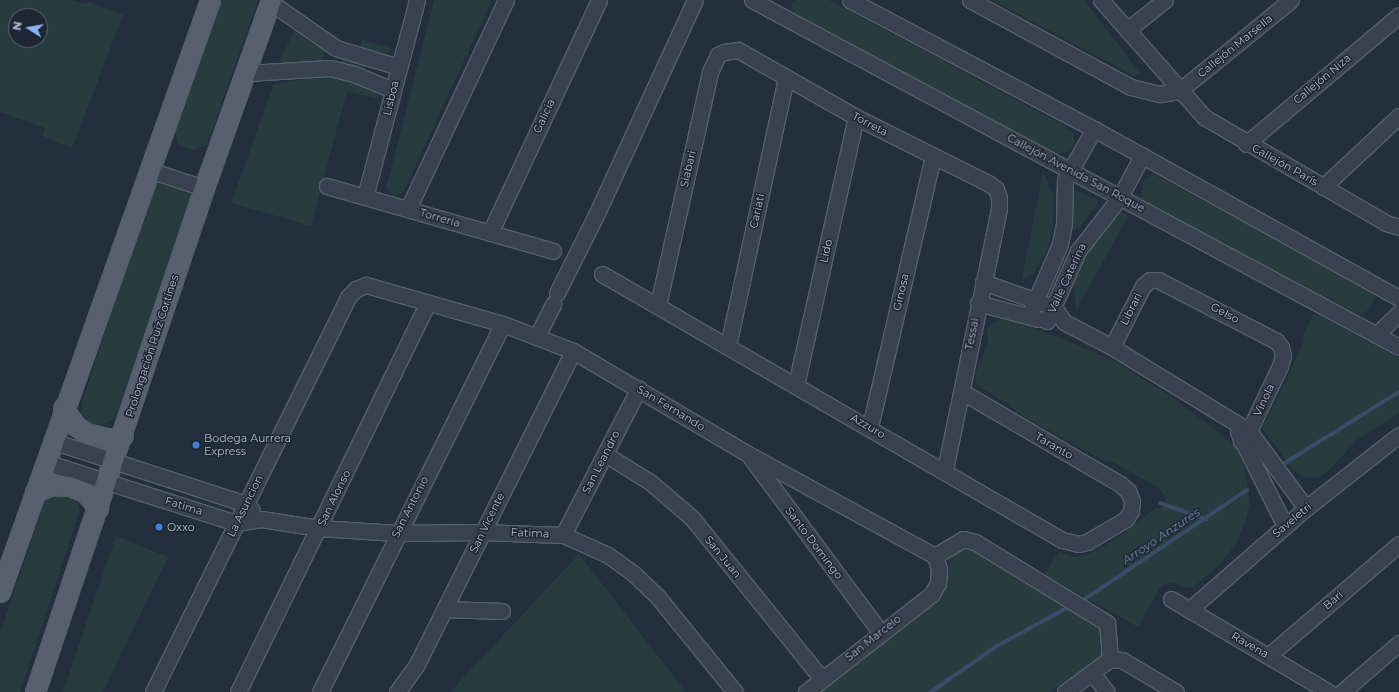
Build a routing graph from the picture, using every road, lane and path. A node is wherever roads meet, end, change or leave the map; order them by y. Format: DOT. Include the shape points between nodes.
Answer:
graph roads {
  1 [pos="210,0"];
  2 [pos="417,0"];
  3 [pos="506,0"];
  4 [pos="599,0"];
  5 [pos="695,0"];
  6 [pos="752,0"];
  7 [pos="850,0"];
  8 [pos="970,0"];
  9 [pos="1102,0"];
  10 [pos="1165,0"];
  11 [pos="1291,0"];
  12 [pos="271,1"];
  13 [pos="1399,15"];
  14 [pos="1127,30"];
  15 [pos="336,48"];
  16 [pos="738,50"];
  17 [pos="399,67"];
  18 [pos="330,68"];
  19 [pos="247,73"];
  20 [pos="786,76"];
  21 [pos="393,90"];
  22 [pos="1179,91"];
  23 [pos="1399,116"];
  24 [pos="856,117"];
  25 [pos="1094,129"];
  26 [pos="1246,144"];
  27 [pos="933,156"];
  28 [pos="1142,156"];
  29 [pos="1070,169"];
  30 [pos="149,170"];
  31 [pos="328,186"];
  32 [pos="1323,187"];
  33 [pos="204,188"];
  34 [pos="365,197"];
  35 [pos="1120,197"];
  36 [pos="1000,198"];
  37 [pos="408,209"];
  38 [pos="1399,227"];
  39 [pos="490,233"];
  40 [pos="1060,244"];
  41 [pos="553,251"];
  42 [pos="1078,251"];
  43 [pos="602,274"];
  44 [pos="1158,280"];
  45 [pos="983,282"];
  46 [pos="366,285"];
  47 [pos="1399,298"];
  48 [pos="1035,300"];
  49 [pos="428,303"];
  50 [pos="978,303"];
  51 [pos="658,305"];
  52 [pos="1054,307"];
  53 [pos="1399,313"];
  54 [pos="1029,316"];
  55 [pos="1047,322"];
  56 [pos="1064,322"];
  57 [pos="503,324"];
  58 [pos="1376,335"];
  59 [pos="537,336"];
  60 [pos="1397,342"];
  61 [pos="728,346"];
  62 [pos="1112,347"];
  63 [pos="573,351"];
  64 [pos="1282,356"];
  65 [pos="796,385"];
  66 [pos="639,388"];
  67 [pos="960,392"];
  68 [pos="63,408"];
  69 [pos="870,427"];
  70 [pos="1399,435"];
  71 [pos="123,436"];
  72 [pos="1245,436"];
  73 [pos="52,441"];
  74 [pos="605,454"];
  75 [pos="748,454"];
  76 [pos="114,461"];
  77 [pos="45,462"];
  78 [pos="944,470"];
  79 [pos="107,482"];
  80 [pos="193,488"];
  81 [pos="34,492"];
  82 [pos="245,504"];
  83 [pos="98,508"];
  84 [pos="187,508"];
  85 [pos="1306,508"];
  86 [pos="1131,511"];
  87 [pos="261,519"];
  88 [pos="236,523"];
  89 [pos="1285,526"];
  90 [pos="319,528"];
  91 [pos="482,532"];
  92 [pos="397,533"];
  93 [pos="563,535"];
  94 [pos="1399,544"];
  95 [pos="935,556"];
  96 [pos="0,592"];
  97 [pos="1171,599"];
  98 [pos="445,609"];
  99 [pos="1188,610"];
  100 [pos="502,611"];
  101 [pos="880,632"];
  102 [pos="1399,643"];
  103 [pos="1268,656"];
  104 [pos="1110,659"];
  105 [pos="1092,673"];
  106 [pos="822,679"];
  107 [pos="35,692"];
  108 [pos="153,692"];
  109 [pos="238,692"];
  110 [pos="320,692"];
  111 [pos="397,692"];
  112 [pos="735,692"];
  113 [pos="806,692"];
  114 [pos="1065,692"];
  115 [pos="1107,692"];
  116 [pos="1176,692"];
  117 [pos="1329,692"];
  118 [pos="1342,692"];
  1 -- 30 [label="main road"];
  2 -- 17 [label="street, Lisboa"];
  3 -- 37 [label="street"];
  4 -- 39 [label="street, Galicia"];
  5 -- 59 [label="street"];
  6 -- 29 [label="street, Callejón Avenida San Roque"];
  7 -- 25 [label="street"];
  8 -- 22 [label="street" via="1131,87 1160,94"];
  9 -- 14 [label="street, Callejón París"];
  10 -- 14 [label="street"];
  11 -- 22 [label="street, Callejón Marsella"];
  12 -- 15 [label="street"];
  12 -- 19 [label="main road, Prolongación Ruíz Cortines"];
  13 -- 26 [label="street, Callejón Niza"];
  14 -- 22 [label="street, Callejón París"];
  15 -- 17 [label="street"];
  15 -- 18 [label="street"];
  16 -- 20 [label="street, Torreta"];
  16 -- 51 [label="street, Siabari" via="718,55 713,62"];
  17 -- 21 [label="street, Lisboa"];
  18 -- 19 [label="street"];
  18 -- 21 [label="street" via="354,74"];
  19 -- 33 [label="main road, Prolongación Ruíz Cortines"];
  20 -- 24 [label="street, Torreta"];
  20 -- 61 [label="street, Cariati"];
  21 -- 34 [label="street, Lisboa"];
  22 -- 26 [label="street, Callejón París" via="1204,117"];
  23 -- 32 [label="street"];
  24 -- 27 [label="street, Torreta"];
  24 -- 65 [label="street, Lido"];
  25 -- 28 [label="street"];
  25 -- 29 [label="street, Valle Caterina"];
  26 -- 32 [label="street, Callejón París"];
  27 -- 36 [label="street, Torreta" via="988,183 996,189"];
  27 -- 69 [label="street, Ginosa"];
  28 -- 35 [label="street, Valle Caterina"];
  28 -- 47 [label="street"];
  29 -- 35 [label="street, Callejón Avenida San Roque"];
  29 -- 40 [label="street, Valle Caterina" via="1065,180 1064,223"];
  30 -- 33 [label="street"];
  30 -- 68 [label="main road"];
  31 -- 34 [label="street, Torreria"];
  32 -- 38 [label="street, Callejón París" via="1386,223"];
  33 -- 71 [label="main road, Prolongación Ruíz Cortines"];
  34 -- 37 [label="street, Torreria"];
  35 -- 42 [label="street, Valle Caterina"];
  35 -- 58 [label="street, Callejón Avenida San Roque"];
  36 -- 45 [label="street, Tessal"];
  37 -- 39 [label="street, Torreria"];
  39 -- 41 [label="street, Torreria"];
  40 -- 42 [label="street"];
  40 -- 48 [label="street, Valle Caterina"];
  42 -- 52 [label="street, Valle Caterina"];
  43 -- 51 [label="street, Azzuro"];
  44 -- 62 [label="street, Librari" via="1150,280 1143,286"];
  44 -- 64 [label="street, Gelso" via="1276,341 1281,347"];
  45 -- 48 [label="street"];
  45 -- 50 [label="street, Tessal"];
  46 -- 49 [label="street, San Fernando"];
  46 -- 82 [label="street, La Asuncion" via="348,296"];
  48 -- 52 [label="street"];
  48 -- 54 [label="street, Valle Caterina"];
  49 -- 57 [label="street, San Fernando"];
  49 -- 90 [label="street, San Alonso"];
  50 -- 54 [label="street"];
  50 -- 67 [label="street, Tessal"];
  51 -- 61 [label="street, Azzuro"];
  52 -- 55 [label="street, Valle Caterina"];
  52 -- 56 [label="street"];
  53 -- 58 [label="street"];
  54 -- 55 [label="street"];
  55 -- 56 [label="street"];
  56 -- 62 [label="street"];
  57 -- 59 [label="street, San Fernando"];
  57 -- 92 [label="street, San Antonio"];
  58 -- 60 [label="street, Callejón Avenida San Roque"];
  59 -- 63 [label="street, San Fernando"];
  61 -- 65 [label="street, Azzuro"];
  62 -- 72 [label="street" via="1234,423"];
  63 -- 66 [label="street, San Fernando"];
  63 -- 91 [label="street, San Vicente"];
  64 -- 72 [label="street, Vinola"];
  65 -- 69 [label="street, Azzuro"];
  66 -- 74 [label="street, San Leandro"];
  66 -- 75 [label="street, San Fernando"];
  67 -- 78 [label="street, Tessal"];
  67 -- 86 [label="street, Taranto" via="1120,484 1128,491 1132,501"];
  68 -- 71 [label="main road" via="76,426 86,433 110,439"];
  68 -- 73 [label="main road"];
  69 -- 78 [label="street, Azzuro"];
  70 -- 85 [label="street, Saveletri"];
  71 -- 76 [label="main road, Prolongación Ruíz Cortines"];
  72 -- 85 [label="street"];
  72 -- 89 [label="street"];
  73 -- 76 [label="street, Fatima"];
  73 -- 77 [label="main road"];
  74 -- 93 [label="street, San Leandro"];
  74 -- 106 [label="street, San Juan" via="650,482 692,518"];
  75 -- 95 [label="street, San Fernando"];
  75 -- 101 [label="street, Santo Domingo"];
  76 -- 79 [label="main road, Prolongación Ruíz Cortines"];
  76 -- 80 [label="street, Fatima"];
  77 -- 79 [label="street, Fatima"];
  77 -- 81 [label="main road"];
  78 -- 86 [label="street, Azzuro" via="1070,544 1087,542 1126,520"];
  79 -- 83 [label="main road, Prolongación Ruíz Cortines"];
  79 -- 84 [label="street, Fatima"];
  80 -- 82 [label="street, Fatima"];
  80 -- 84 [label="street"];
  81 -- 83 [label="main road" via="52,485 69,486 85,492"];
  81 -- 96 [label="main road"];
  82 -- 87 [label="street, Fatima"];
  82 -- 88 [label="street, La Asuncion"];
  83 -- 107 [label="main road, Prolongación Ruíz Cortines"];
  84 -- 88 [label="street, Fatima"];
  85 -- 89 [label="street, Saveletri"];
  87 -- 88 [label="street, Fatima"];
  87 -- 90 [label="street, Fatima"];
  88 -- 108 [label="street, La Asuncion"];
  89 -- 99 [label="street, Saveletri"];
  90 -- 92 [label="street, Fatima"];
  90 -- 109 [label="street, San Alonso"];
  91 -- 92 [label="street, Fatima"];
  91 -- 93 [label="street, Fatima"];
  91 -- 98 [label="street, San Vicente"];
  92 -- 110 [label="street, San Antonio"];
  93 -- 112 [label="street, Fatima" via="608,555 634,574 658,597"];
  94 -- 103 [label="street, Bari"];
  95 -- 101 [label="street, San Marcelo" via="939,569 938,583 932,594"];
  95 -- 104 [label="street" via="963,539 975,542 1107,622"];
  97 -- 99 [label="street, Ravena"];
  98 -- 100 [label="street"];
  98 -- 111 [label="street, San Vicente" via="412,675"];
  99 -- 103 [label="street, Ravena"];
  101 -- 106 [label="street, San Marcelo"];
  102 -- 118 [label="street"];
  103 -- 117 [label="street, Ravena"];
  104 -- 105 [label="street"];
  104 -- 116 [label="street" via="1122,660"];
  105 -- 114 [label="street"];
  105 -- 115 [label="street"];
  106 -- 113 [label="street, San Marcelo"];
}
